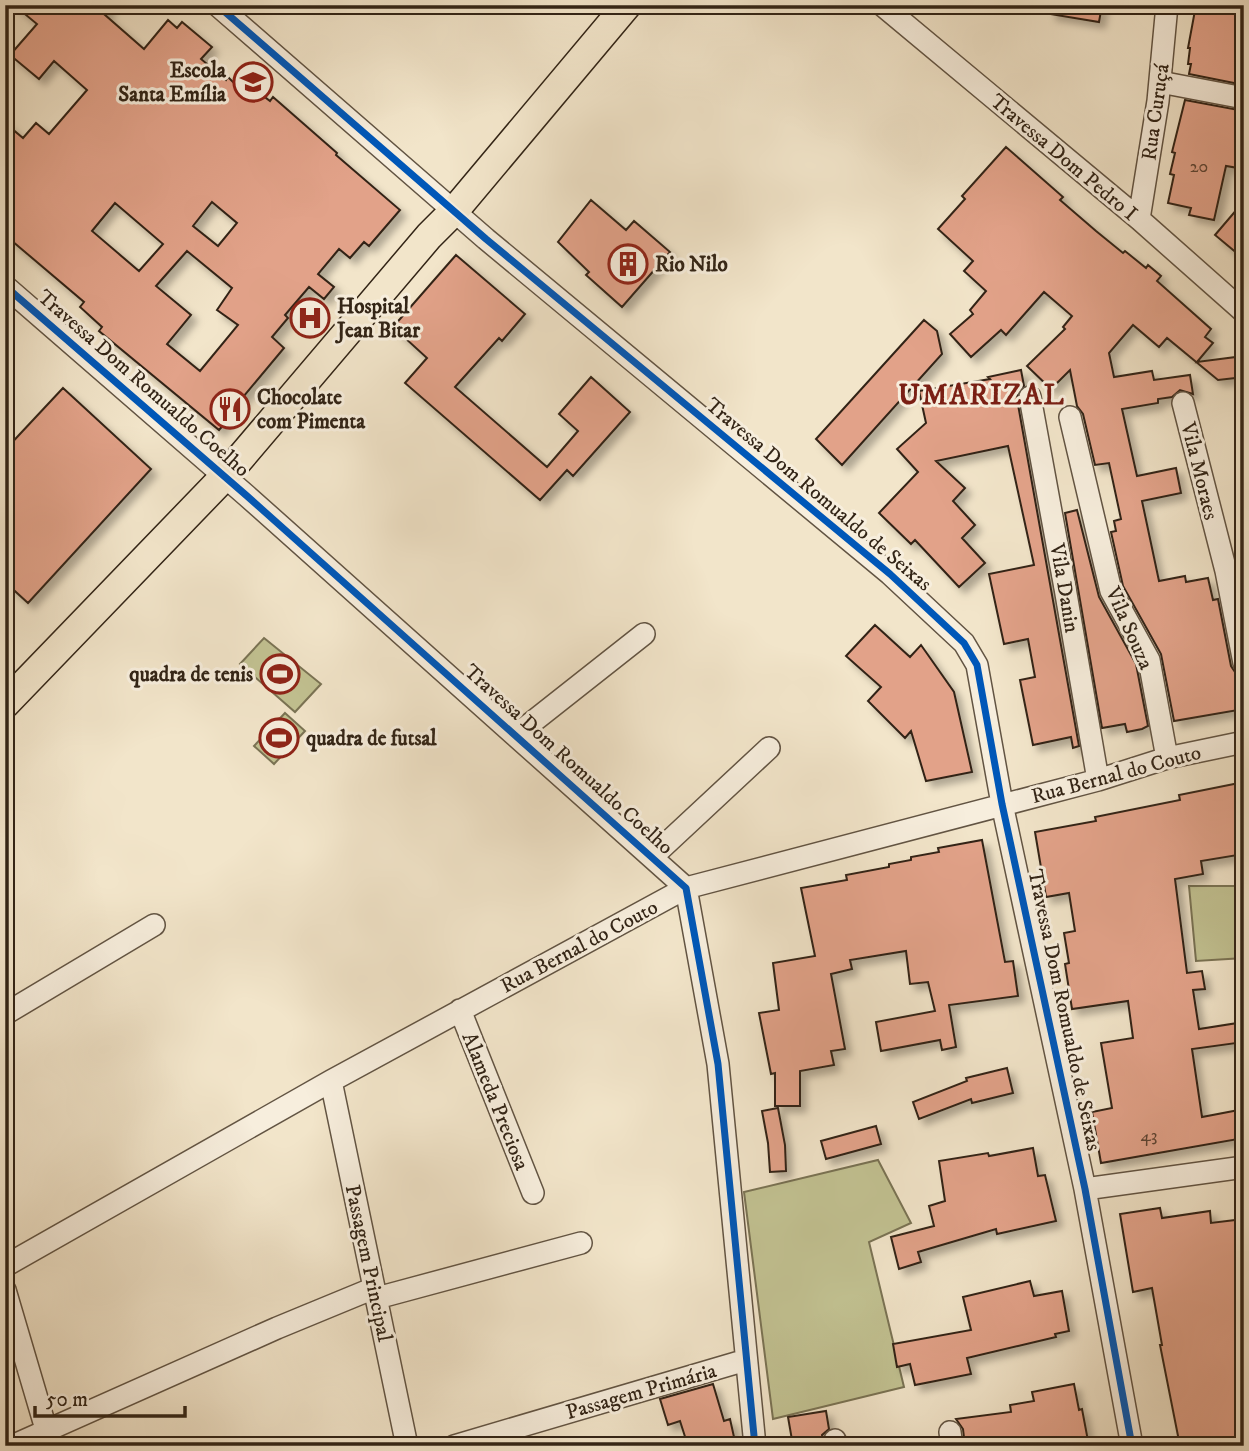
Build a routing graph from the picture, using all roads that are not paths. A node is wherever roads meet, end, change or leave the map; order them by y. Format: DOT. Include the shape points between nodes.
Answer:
graph roads {
  1 [pos="216,5"];
  2 [pos="627,5"];
  3 [pos="882,5"];
  4 [pos="1167,5"];
  5 [pos="1160,82"];
  6 [pos="1244,98"];
  7 [pos="455,210"];
  8 [pos="1139,219"];
  9 [pos="5,286"];
  10 [pos="1244,312"];
  11 [pos="1030,397"];
  12 [pos="1183,402"];
  13 [pos="1070,417"];
  14 [pos="225,476"];
  15 [pos="645,634"];
  16 [pos="1244,663"];
  17 [pos="5,704"];
  18 [pos="516,735"];
  19 [pos="1244,742"];
  20 [pos="769,748"];
  21 [pos="1167,758"];
  22 [pos="1098,780"];
  23 [pos="1002,804"];
  24 [pos="652,857"];
  25 [pos="687,888"];
  26 [pos="154,925"];
  27 [pos="460,1010"];
  28 [pos="5,1014"];
  29 [pos="331,1081"];
  30 [pos="1244,1167"];
  31 [pos="1085,1189"];
  32 [pos="533,1193"];
  33 [pos="581,1243"];
  34 [pos="5,1266"];
  35 [pos="5,1290"];
  36 [pos="376,1293"];
  37 [pos="747,1360"];
  38 [pos="49,1438"];
  39 [pos="12,1446"];
  40 [pos="408,1446"];
  41 [pos="454,1446"];
  42 [pos="755,1446"];
  43 [pos="1132,1446"];
  1 -- 7 [label="street, Travessa Dom Romualdo de Seixas"];
  2 -- 7 [label="main road"];
  3 -- 8 [label="street, Travessa Dom Pedro I"];
  4 -- 5 [label="street, Rua Curuçá"];
  5 -- 6 [label="street"];
  5 -- 8 [label="street, Rua Curuçá"];
  7 -- 14 [label="main road"];
  7 -- 23 [label="street, Travessa Dom Romualdo de Seixas" via="890,574 964,643 976,665"];
  8 -- 10 [label="street, Travessa Dom Pedro I"];
  9 -- 14 [label="street, Travessa Dom Romualdo Coelho"];
  11 -- 22 [label="street, Vila Danin"];
  12 -- 16 [label="street, Vila Moraes" via="1226,570"];
  13 -- 21 [label="street, Vila Souza" via="1111,591 1149,660"];
  14 -- 17 [label="main road"];
  14 -- 18 [label="street, Travessa Dom Romualdo Coelho"];
  15 -- 18 [label="street"];
  18 -- 24 [label="street, Travessa Dom Romualdo Coelho"];
  19 -- 21 [label="street, Rua Bernal do Couto"];
  20 -- 24 [label="street"];
  21 -- 22 [label="street, Rua Bernal do Couto"];
  22 -- 23 [label="street, Rua Bernal do Couto"];
  23 -- 25 [label="street, Rua Bernal do Couto"];
  23 -- 31 [label="street, Travessa Dom Romualdo de Seixas"];
  24 -- 25 [label="street, Travessa Dom Romualdo Coelho"];
  25 -- 27 [label="street, Rua Bernal do Couto"];
  25 -- 37 [label="street" via="718,1064"];
  26 -- 28 [label="street"];
  27 -- 29 [label="street, Rua Bernal do Couto"];
  27 -- 32 [label="street, Alameda Preciosa"];
  29 -- 34 [label="street, Rua Bernal do Couto"];
  29 -- 36 [label="street, Passagem Principal"];
  30 -- 31 [label="street"];
  31 -- 43 [label="street, Travessa Dom Romualdo de Seixas"];
  33 -- 36 [label="street"];
  35 -- 38 [label="street"];
  36 -- 38 [label="street" via="277,1328"];
  36 -- 40 [label="street, Passagem Principal"];
  37 -- 41 [label="street, Passagem Primária"];
  37 -- 42 [label="street"];
  38 -- 39 [label="street"];
}
